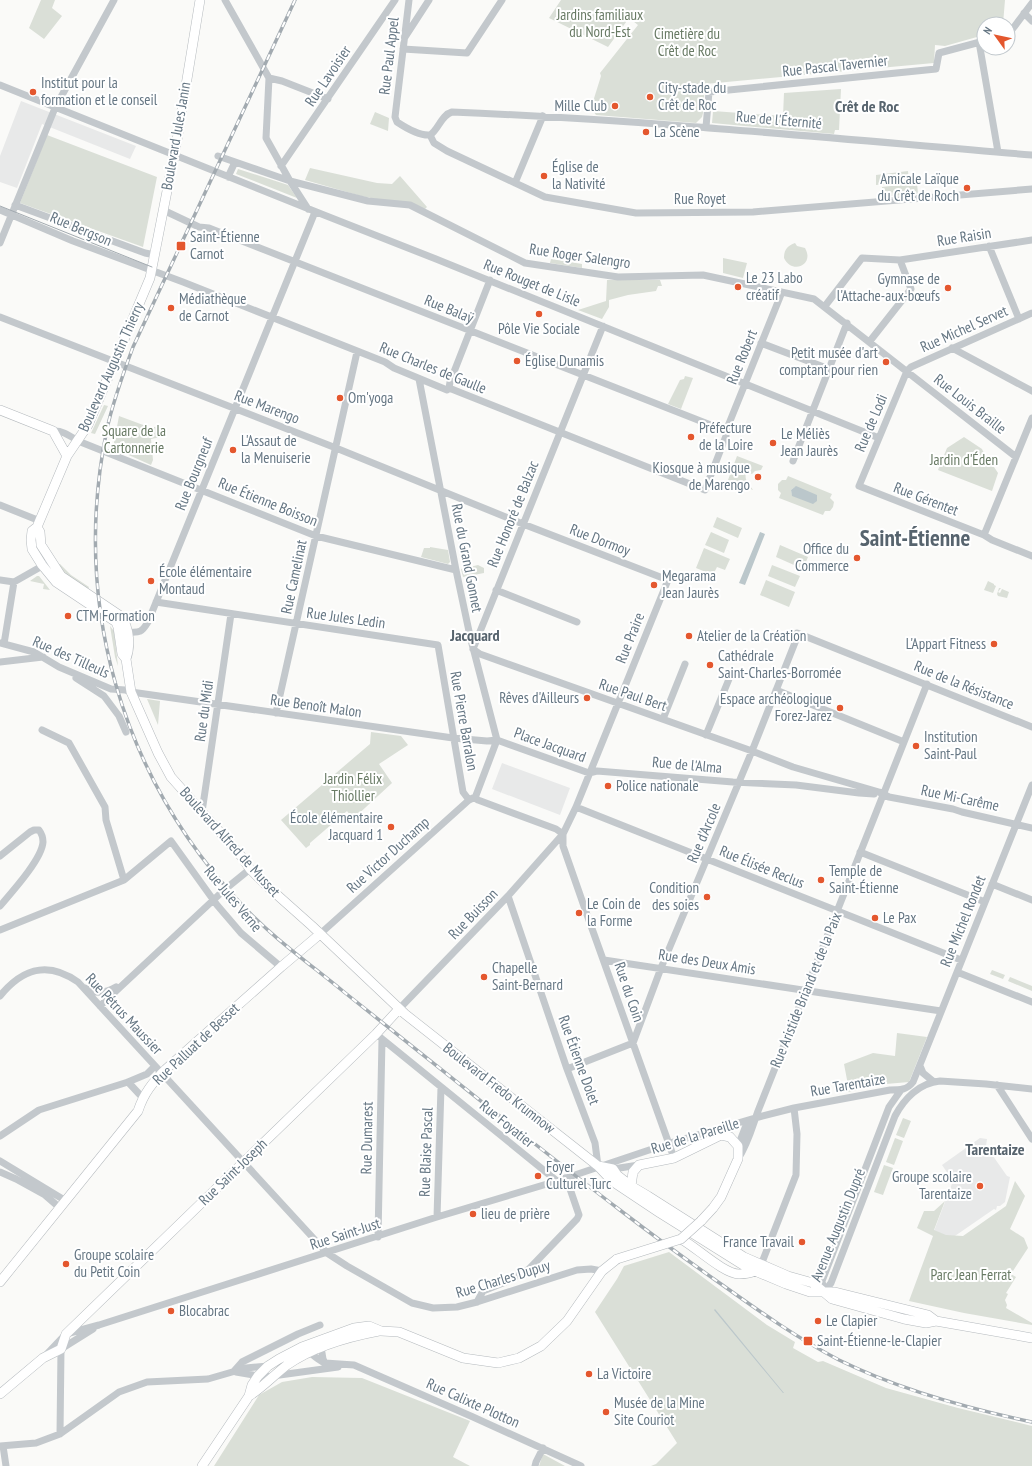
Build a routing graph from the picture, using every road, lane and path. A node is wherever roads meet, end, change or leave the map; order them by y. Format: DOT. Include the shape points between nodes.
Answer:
graph roads {
  1 [pos="114,0"];
  2 [pos="200,0"];
  3 [pos="225,0"];
  4 [pos="395,0"];
  5 [pos="409,0"];
  6 [pos="429,0"];
  7 [pos="502,0"];
  8 [pos="1032,3"];
  9 [pos="1024,13"];
  10 [pos="1032,21"];
  11 [pos="1016,24"];
  12 [pos="405,38"];
  13 [pos="976,43"];
  14 [pos="403,49"];
  15 [pos="984,56"];
  16 [pos="269,78"];
  17 [pos="0,85"];
  18 [pos="328,99"];
  19 [pos="55,108"];
  20 [pos="395,116"];
  21 [pos="543,116"];
  22 [pos="706,127"];
  23 [pos="430,135"];
  24 [pos="998,152"];
  25 [pos="174,155"];
  26 [pos="1032,155"];
  27 [pos="218,156"];
  28 [pos="234,162"];
  29 [pos="281,166"];
  30 [pos="228,177"];
  31 [pos="290,181"];
  32 [pos="515,183"];
  33 [pos="1032,189"];
  34 [pos="15,205"];
  35 [pos="308,209"];
  36 [pos="0,210"];
  37 [pos="163,210"];
  38 [pos="315,212"];
  39 [pos="11,215"];
  40 [pos="1032,240"];
  41 [pos="0,243"];
  42 [pos="989,246"];
  43 [pos="155,255"];
  44 [pos="900,260"];
  45 [pos="295,262"];
  46 [pos="151,271"];
  47 [pos="490,280"];
  48 [pos="782,292"];
  49 [pos="825,306"];
  50 [pos="1032,313"];
  51 [pos="273,315"];
  52 [pos="0,317"];
  53 [pos="1019,319"];
  54 [pos="847,323"];
  55 [pos="603,326"];
  56 [pos="470,331"];
  57 [pos="870,341"];
  58 [pos="762,343"];
  59 [pos="952,348"];
  60 [pos="357,352"];
  61 [pos="115,362"];
  62 [pos="829,370"];
  63 [pos="907,371"];
  64 [pos="584,374"];
  65 [pos="419,379"];
  66 [pos="745,384"];
  67 [pos="449,388"];
  68 [pos="1032,391"];
  69 [pos="235,409"];
  70 [pos="0,410"];
  71 [pos="812,411"];
  72 [pos="1032,418"];
  73 [pos="53,431"];
  74 [pos="726,431"];
  75 [pos="560,433"];
  76 [pos="878,438"];
  77 [pos="78,441"];
  78 [pos="336,448"];
  79 [pos="67,456"];
  80 [pos="1016,457"];
  81 [pos="793,461"];
  82 [pos="858,486"];
  83 [pos="202,490"];
  84 [pos="440,490"];
  85 [pos="705,490"];
  86 [pos="0,505"];
  87 [pos="38,524"];
  88 [pos="523,524"];
  89 [pos="316,536"];
  90 [pos="984,536"];
  91 [pos="1032,556"];
  92 [pos="46,563"];
  93 [pos="456,570"];
  94 [pos="0,580"];
  95 [pos="668,580"];
  96 [pos="14,582"];
  97 [pos="496,590"];
  98 [pos="156,602"];
  99 [pos="231,614"];
  100 [pos="577,622"];
  101 [pos="297,624"];
  102 [pos="128,632"];
  103 [pos="797,633"];
  104 [pos="2,644"];
  105 [pos="438,645"];
  106 [pos="473,649"];
  107 [pos="44,657"];
  108 [pos="126,659"];
  109 [pos="0,662"];
  110 [pos="685,664"];
  111 [pos="59,667"];
  112 [pos="729,679"];
  113 [pos="927,684"];
  114 [pos="776,690"];
  115 [pos="131,692"];
  116 [pos="618,703"];
  117 [pos="218,704"];
  118 [pos="276,713"];
  119 [pos="663,719"];
  120 [pos="1032,727"];
  121 [pos="42,730"];
  122 [pos="126,732"];
  123 [pos="706,735"];
  124 [pos="453,738"];
  125 [pos="497,740"];
  126 [pos="904,742"];
  127 [pos="752,751"];
  128 [pos="589,773"];
  129 [pos="739,782"];
  130 [pos="1032,785"];
  131 [pos="883,794"];
  132 [pos="472,799"];
  133 [pos="576,807"];
  134 [pos="202,812"];
  135 [pos="1017,824"];
  136 [pos="1032,828"];
  137 [pos="563,834"];
  138 [pos="860,852"];
  139 [pos="0,856"];
  140 [pos="707,859"];
  141 [pos="250,869"];
  142 [pos="124,880"];
  143 [pos="992,884"];
  144 [pos="508,896"];
  145 [pos="214,900"];
  146 [pos="1032,900"];
  147 [pos="985,902"];
  148 [pos="0,906"];
  149 [pos="837,911"];
  150 [pos="0,930"];
  151 [pos="320,934"];
  152 [pos="604,960"];
  153 [pos="961,960"];
  154 [pos="281,966"];
  155 [pos="661,968"];
  156 [pos="957,972"];
  157 [pos="128,980"];
  158 [pos="78,982"];
  159 [pos="806,990"];
  160 [pos="0,996"];
  161 [pos="1032,1002"];
  162 [pos="100,1006"];
  163 [pos="400,1009"];
  164 [pos="941,1011"];
  165 [pos="379,1037"];
  166 [pos="633,1043"];
  167 [pos="920,1066"];
  168 [pos="567,1069"];
  169 [pos="158,1070"];
  170 [pos="128,1082"];
  171 [pos="934,1082"];
  172 [pos="997,1085"];
  173 [pos="441,1087"];
  174 [pos="1032,1089"];
  175 [pos="901,1090"];
  176 [pos="142,1097"];
  177 [pos="906,1098"];
  178 [pos="794,1108"];
  179 [pos="756,1118"];
  180 [pos="0,1136"];
  181 [pos="721,1136"];
  182 [pos="1032,1139"];
  183 [pos="670,1144"];
  184 [pos="738,1146"];
  185 [pos="674,1158"];
  186 [pos="738,1159"];
  187 [pos="0,1161"];
  188 [pos="244,1162"];
  189 [pos="638,1165"];
  190 [pos="598,1166"];
  191 [pos="613,1169"];
  192 [pos="0,1172"];
  193 [pos="565,1178"];
  194 [pos="557,1181"];
  195 [pos="631,1186"];
  196 [pos="63,1205"];
  197 [pos="437,1217"];
  198 [pos="378,1237"];
  199 [pos="681,1239"];
  200 [pos="327,1253"];
  201 [pos="758,1268"];
  202 [pos="602,1271"];
  203 [pos="0,1282"];
  204 [pos="824,1292"];
  205 [pos="477,1302"];
  206 [pos="99,1325"];
  207 [pos="320,1325"];
  208 [pos="381,1331"];
  209 [pos="66,1334"];
  210 [pos="1032,1338"];
  211 [pos="321,1347"];
  212 [pos="61,1349"];
  213 [pos="298,1349"];
  214 [pos="309,1352"];
  215 [pos="43,1358"];
  216 [pos="325,1363"];
  217 [pos="354,1365"];
  218 [pos="268,1366"];
  219 [pos="234,1371"];
  220 [pos="275,1375"];
  221 [pos="258,1376"];
  222 [pos="0,1394"];
  223 [pos="248,1396"];
  224 [pos="60,1434"];
  225 [pos="1,1446"];
  226 [pos="543,1448"];
  227 [pos="6,1466"];
  228 [pos="202,1466"];
  229 [pos="535,1466"];
  230 [pos="581,1466"];
  1 -- 19 [label="street"];
  2 -- 25 [label="main road, Boulevard Jules Janin"];
  3 -- 16 [label="street"];
  4 -- 18 [label="street, Rue Lavoisier"];
  5 -- 12 [label="street, Rue Paul Appel"];
  6 -- 12 [label="street"];
  7 -- 14 [label="street" via="467,53"];
  8 -- 9 [label="street"];
  9 -- 10 [label="street"];
  9 -- 11 [label="street"];
  12 -- 14 [label="street, Rue Paul Appel"];
  13 -- 22 [label="street, Rue Pascal Tavernier" via="939,53 936,69 709,92"];
  14 -- 20 [label="street, Rue Paul Appel"];
  15 -- 24 [label="street"];
  16 -- 18 [label="street" via="282,80"];
  16 -- 29 [label="street" via="266,138"];
  17 -- 19 [label="street, Rue Rouget de Lisle"];
  18 -- 29 [label="street, Rue Lavoisier"];
  19 -- 25 [label="street, Rue Rouget de Lisle"];
  19 -- 34 [label="street"];
  20 -- 23 [label="street, Rue Royet" via="398,123 419,134"];
  21 -- 22 [label="street, Rue de l'Éternité"];
  21 -- 23 [label="street, Rue de l'Éternité" via="452,112 445,116"];
  21 -- 32 [label="street"];
  22 -- 24 [label="street, Rue de l'Éternité"];
  23 -- 32 [label="street, Rue Royet" via="434,143"];
  24 -- 26 [label="street, Rue de l'Éternité"];
  25 -- 30 [label="street, Rue Rouget de Lisle"];
  25 -- 37 [label="main road, Boulevard Jules Janin"];
  27 -- 28 [label="street, Rue Roger Salengro"];
  28 -- 30 [label="street"];
  28 -- 31 [label="street, Rue Roger Salengro"];
  29 -- 31 [label="street"];
  30 -- 35 [label="street, Rue Rouget de Lisle"];
  31 -- 35 [label="street"];
  31 -- 48 [label="street, Rue Roger Salengro" via="368,201 410,205 524,263 618,277 703,275"];
  32 -- 33 [label="street, Rue Royet" via="545,197 636,213 753,212"];
  34 -- 39 [label="street"];
  34 -- 43 [label="street, Rue Bergson"];
  35 -- 38 [label="street, Rue Rouget de Lisle"];
  36 -- 39 [label="street, Rue Bergson"];
  37 -- 43 [label="main road, Boulevard Jules Janin"];
  37 -- 45 [label="street, Rue Balaÿ" via="199,227 209,228"];
  38 -- 45 [label="street, Rue Bourgneuf"];
  38 -- 47 [label="street, Rue Rouget de Lisle"];
  39 -- 41 [label="street"];
  39 -- 46 [label="street, Rue Bergson"];
  40 -- 42 [label="street, Rue Raisin"];
  42 -- 44 [label="street, Rue Raisin"];
  42 -- 53 [label="street"];
  43 -- 46 [label="main road, Boulevard Jules Janin"];
  44 -- 49 [label="street, Rue Raisin" via="862,258"];
  44 -- 57 [label="street" via="911,289"];
  45 -- 51 [label="street, Rue Bourgneuf"];
  45 -- 56 [label="street, Rue Balaÿ"];
  46 -- 51 [label="street, Rue Charles de Gaulle"];
  46 -- 61 [label="main road, Boulevard Augustin Thierry"];
  47 -- 55 [label="street, Rue Rouget de Lisle"];
  47 -- 56 [label="street"];
  48 -- 49 [label="street, Rue Roger Salengro" via="814,299"];
  48 -- 58 [label="street, Rue Robert"];
  49 -- 54 [label="street, Rue Roger Salengro"];
  50 -- 53 [label="street, Rue Michel Servet"];
  51 -- 60 [label="street, Rue Charles de Gaulle"];
  51 -- 69 [label="street, Rue Bourgneuf"];
  52 -- 61 [label="street, Rue Marengo"];
  53 -- 59 [label="street, Rue Michel Servet"];
  54 -- 57 [label="street, Rue Roger Salengro"];
  54 -- 62 [label="street"];
  55 -- 64 [label="street, Rue Honoré de Balzac"];
  55 -- 66 [label="street, Rue Rouget de Lisle"];
  56 -- 64 [label="street, Rue Balaÿ"];
  56 -- 67 [label="street"];
  57 -- 63 [label="street, Rue Roger Salengro"];
  58 -- 62 [label="street"];
  58 -- 66 [label="street, Rue Robert"];
  59 -- 63 [label="street, Rue Michel Servet"];
  59 -- 68 [label="street"];
  60 -- 65 [label="street, Rue Charles de Gaulle" via="385,362"];
  60 -- 78 [label="street, Rue Camelinat"];
  61 -- 69 [label="street, Rue Marengo"];
  61 -- 77 [label="main road, Boulevard Augustin Thierry" via="88,425"];
  62 -- 71 [label="street"];
  63 -- 76 [label="street, Rue de Lodi"];
  63 -- 80 [label="street, Rue Louis Braille"];
  64 -- 74 [label="street, Rue Balaÿ"];
  64 -- 75 [label="street, Rue Honoré de Balzac"];
  65 -- 67 [label="street, Rue Charles de Gaulle" via="447,390"];
  65 -- 84 [label="street, Rue du Grand Gonnet"];
  66 -- 71 [label="street, Rue Rouget de Lisle"];
  66 -- 74 [label="street, Rue Robert"];
  67 -- 75 [label="street, Rue Charles de Gaulle"];
  69 -- 78 [label="street, Rue Marengo"];
  69 -- 83 [label="street, Rue Bourgneuf"];
  70 -- 73 [label="main road"];
  71 -- 76 [label="street, Rue Rouget de Lisle"];
  71 -- 81 [label="street"];
  72 -- 80 [label="street"];
  73 -- 77 [label="street, Rue Étienne Boisson"];
  73 -- 79 [label="main road"];
  74 -- 85 [label="street, Rue Robert"];
  75 -- 85 [label="street, Rue Charles de Gaulle"];
  75 -- 88 [label="street, Rue Honoré de Balzac"];
  76 -- 82 [label="street, Rue de Lodi"];
  77 -- 79 [label="main road, Boulevard Augustin Thierry"];
  77 -- 83 [label="street, Rue Étienne Boisson"];
  78 -- 84 [label="street, Rue Marengo"];
  78 -- 89 [label="street, Rue Camelinat"];
  79 -- 87 [label="main road, Boulevard Augustin Thierry"];
  80 -- 90 [label="street"];
  82 -- 90 [label="street, Rue Gérentet"];
  83 -- 89 [label="street, Rue Étienne Boisson"];
  83 -- 98 [label="street, Rue Bourgneuf"];
  84 -- 88 [label="street, Rue Marengo"];
  84 -- 93 [label="street, Rue du Grand Gonnet"];
  86 -- 87 [label="street"];
  87 -- 92 [label="main road, Boulevard Augustin Thierry" via="32,531 32,549"];
  88 -- 95 [label="street, Rue Dormoy"];
  88 -- 97 [label="street, Rue Honoré de Balzac"];
  89 -- 93 [label="street, Rue Étienne Boisson"];
  89 -- 101 [label="street, Rue Camelinat"];
  90 -- 91 [label="street, Rue Gérentet"];
  92 -- 96 [label="street"];
  92 -- 102 [label="main road, Boulevard Alfred de Musset" via="122,617"];
  92 -- 108 [label="main road, Boulevard Alfred de Musset" via="56,582 116,622 122,654"];
  93 -- 106 [label="street, Rue du Grand Gonnet"];
  94 -- 96 [label="street"];
  95 -- 116 [label="street, Rue Praire"];
  96 -- 104 [label="street"];
  97 -- 100 [label="street"];
  97 -- 106 [label="street, Rue Honoré de Balzac"];
  98 -- 99 [label="street, Rue Jules Ledin"];
  98 -- 102 [label="street, Rue Bourgneuf" via="142,631"];
  99 -- 101 [label="street, Rue Jules Ledin"];
  99 -- 117 [label="street, Rue du Midi"];
  101 -- 105 [label="street, Rue Jules Ledin"];
  101 -- 118 [label="street, Rue Camelinat"];
  102 -- 108 [label="main road, Boulevard Alfred de Musset" via="129,651"];
  103 -- 113 [label="street, Rue de la Résistance"];
  103 -- 114 [label="street, Rue d'Arcole"];
  104 -- 107 [label="street, Rue des Tilleuls"];
  105 -- 124 [label="street, Rue Pierre Barralon"];
  106 -- 116 [label="street, Rue Paul Bert" via="480,654"];
  106 -- 125 [label="street, Rue du Grand Gonnet"];
  107 -- 109 [label="street"];
  107 -- 111 [label="street, Rue des Tilleuls"];
  108 -- 115 [label="main road, Boulevard Alfred de Musset"];
  110 -- 119 [label="street"];
  111 -- 115 [label="street, Rue des Tilleuls" via="111,690"];
  111 -- 122 [label="street" via="104,696 119,716"];
  112 -- 123 [label="street"];
  113 -- 120 [label="street, Rue de la Résistance"];
  113 -- 126 [label="street, Rue Aristide Briand et de la Paix"];
  114 -- 126 [label="street"];
  114 -- 127 [label="street, Rue d'Arcole"];
  115 -- 117 [label="street, Rue Benoît Malon"];
  115 -- 134 [label="main road, Boulevard Alfred de Musset" via="171,777"];
  116 -- 119 [label="street, Rue Paul Bert"];
  116 -- 128 [label="street, Rue Praire"];
  117 -- 118 [label="street, Rue Benoît Malon"];
  117 -- 134 [label="street, Rue du Midi"];
  118 -- 124 [label="street, Rue Benoît Malon"];
  119 -- 123 [label="street, Rue Paul Bert"];
  121 -- 142 [label="street" via="69,743 105,806 106,820"];
  123 -- 127 [label="street, Rue Paul Bert"];
  124 -- 125 [label="street, Rue Benoît Malon" via="487,742"];
  124 -- 132 [label="street, Rue Pierre Barralon" via="463,792"];
  125 -- 128 [label="street, Place Jacquard"];
  125 -- 132 [label="street, Place Jacquard"];
  126 -- 131 [label="street, Rue Aristide Briand et de la Paix"];
  127 -- 129 [label="street, Rue d'Arcole"];
  127 -- 131 [label="street, Rue Paul Bert" via="793,767"];
  128 -- 129 [label="street, Rue de l'Alma" via="597,771"];
  128 -- 133 [label="street, Place Jacquard"];
  129 -- 131 [label="street, Rue de l'Alma"];
  129 -- 140 [label="street, Rue d'Arcole"];
  130 -- 135 [label="street, Rue Michel Rondet"];
  131 -- 135 [label="street, Rue Mi-Carême"];
  131 -- 138 [label="street, Rue Aristide Briand et de la Paix"];
  132 -- 137 [label="street" via="556,829"];
  132 -- 151 [label="street, Rue Victor Duchamp"];
  133 -- 137 [label="street, Place Jacquard"];
  133 -- 140 [label="street, Rue Élisée Reclus"];
  134 -- 141 [label="main road, Boulevard Alfred de Musset"];
  135 -- 136 [label="street, Rue Mi-Carême"];
  135 -- 143 [label="street, Rue Michel Rondet"];
  137 -- 144 [label="street, Rue Buisson"];
  137 -- 152 [label="street, Rue du Coin" via="563,846"];
  138 -- 147 [label="street"];
  138 -- 149 [label="street, Rue Aristide Briand et de la Paix"];
  139 -- 148 [label="street" via="34,830 39,830 42,835 43,841 38,857"];
  140 -- 149 [label="street, Rue Élisée Reclus"];
  140 -- 155 [label="street, Rue d'Arcole"];
  141 -- 145 [label="street"];
  141 -- 151 [label="main road, Boulevard Alfred de Musset"];
  142 -- 145 [label="street, Rue Jules Verne" via="172,841"];
  142 -- 150 [label="street"];
  143 -- 146 [label="street"];
  143 -- 147 [label="street, Rue Michel Rondet"];
  144 -- 163 [label="street, Rue Buisson"];
  144 -- 168 [label="street, Rue Étienne Dolet"];
  145 -- 154 [label="street, Rue Jules Verne" via="241,933"];
  145 -- 157 [label="street"];
  147 -- 153 [label="street, Rue Michel Rondet"];
  149 -- 153 [label="street, Rue Élisée Reclus"];
  149 -- 159 [label="street, Rue Aristide Briand et de la Paix"];
  151 -- 154 [label="main road, Rue Palluat de Besset"];
  151 -- 163 [label="main road, Boulevard Alfred de Musset"];
  152 -- 155 [label="street, Rue des Deux Amis"];
  152 -- 166 [label="street, Rue du Coin"];
  153 -- 156 [label="street, Rue Michel Rondet"];
  154 -- 169 [label="main road, Rue Palluat de Besset"];
  155 -- 159 [label="street, Rue des Deux Amis"];
  155 -- 166 [label="street, Rue d'Arcole"];
  156 -- 161 [label="street"];
  156 -- 164 [label="street, Rue Michel Rondet"];
  157 -- 158 [label="street" via="110,991 102,992 87,989"];
  157 -- 162 [label="street"];
  158 -- 160 [label="street, Rue Pétrus Maussier" via="58,972 36,970 24,975"];
  158 -- 162 [label="street, Rue Pétrus Maussier"];
  159 -- 164 [label="street, Rue des Deux Amis"];
  159 -- 179 [label="street, Rue Aristide Briand et de la Paix"];
  162 -- 169 [label="street, Rue Pétrus Maussier"];
  163 -- 165 [label="main road, Rue Saint-Joseph"];
  163 -- 190 [label="main road, Boulevard Fredo Krumnow"];
  164 -- 167 [label="street, Rue Michel Rondet"];
  165 -- 173 [label="street, Rue Foyatier"];
  165 -- 188 [label="main road, Rue Saint-Joseph"];
  165 -- 198 [label="street, Rue Dumarest"];
  166 -- 168 [label="street"];
  166 -- 183 [label="street, Rue du Coin"];
  167 -- 171 [label="street" via="923,1073"];
  167 -- 175 [label="street, Rue Michel Rondet" via="913,1082"];
  168 -- 190 [label="street, Rue Étienne Dolet" via="594,1143"];
  169 -- 170 [label="street"];
  169 -- 176 [label="main road, Rue Palluat de Besset"];
  169 -- 188 [label="street, Rue Pétrus Maussier"];
  170 -- 176 [label="street"];
  170 -- 180 [label="street" via="39,1110"];
  171 -- 172 [label="street, Rue Tarentaize"];
  171 -- 177 [label="street, Rue Tarentaize"];
  172 -- 174 [label="street, Rue Tarentaize"];
  172 -- 182 [label="street"];
  173 -- 194 [label="street, Rue Foyatier"];
  173 -- 197 [label="street, Rue Blaise Pascal"];
  175 -- 177 [label="street, Rue Tarentaize"];
  175 -- 178 [label="street, Rue Tarentaize"];
  175 -- 204 [label="street, Avenue Augustin Dupré" via="888,1107 824,1274"];
  176 -- 196 [label="main road, Rue Palluat de Besset" via="138,1112"];
  177 -- 204 [label="street, Avenue Augustin Dupré" via="895,1116 830,1283"];
  178 -- 179 [label="street, Rue Tarentaize"];
  178 -- 201 [label="street" via="797,1134 796,1175"];
  179 -- 181 [label="street, Rue de la Pareille"];
  179 -- 183 [label="street, Rue de la Pareille"];
  179 -- 184 [label="street, Rue Aristide Briand et de la Paix" via="746,1128"];
  179 -- 186 [label="street, Rue Aristide Briand et de la Paix" via="745,1149"];
  181 -- 184 [label="main road, Rue de la Pareille" via="730,1137"];
  181 -- 185 [label="main road, Rue de la Pareille"];
  183 -- 185 [label="street, Rue du Coin"];
  183 -- 190 [label="street, Rue de la Pareille"];
  184 -- 186 [label="main road, Rue Aristide Briand et de la Paix"];
  185 -- 189 [label="main road, Rue de la Pareille"];
  186 -- 199 [label="main road, Rue Aristide Briand et de la Paix, bridge" via="714,1208"];
  187 -- 196 [label="street"];
  188 -- 200 [label="street, Rue Pétrus Maussier"];
  188 -- 209 [label="main road, Rue Saint-Joseph"];
  189 -- 191 [label="street, Rue de la Pareille"];
  189 -- 195 [label="main road" via="633,1172"];
  190 -- 191 [label="main road"];
  190 -- 193 [label="street, Rue Saint-Just"];
  190 -- 201 [label="main road, Boulevard Fredo Krumnow" via="612,1181 660,1214 743,1265"];
  191 -- 195 [label="main road"];
  192 -- 196 [label="street"];
  193 -- 194 [label="street, Rue Saint-Just"];
  193 -- 205 [label="street" via="579,1216 577,1219 529,1269 483,1291"];
  194 -- 197 [label="street, Rue Saint-Just"];
  195 -- 201 [label="main road"];
  196 -- 203 [label="main road, Rue Palluat de Besset"];
  197 -- 198 [label="street, Rue Saint-Just"];
  198 -- 200 [label="street, Rue Saint-Just"];
  199 -- 201 [label="main road" via="727,1271 738,1274"];
  199 -- 202 [label="main road, bridge" via="617,1259"];
  200 -- 205 [label="street, Rue Charles Dupuy" via="412,1303 433,1308 457,1308"];
  200 -- 206 [label="street, Rue Saint-Just"];
  201 -- 204 [label="main road" via="786,1284 810,1292"];
  202 -- 205 [label="street, Rue Charles Dupuy" via="577,1270"];
  202 -- 208 [label="main road" via="567,1321 541,1346 518,1358 498,1363 463,1358 399,1332"];
  204 -- 210 [label="main road" via="832,1299 904,1319 926,1323 936,1321"];
  206 -- 209 [label="street, Rue Saint-Just"];
  206 -- 212 [label="street, Rue Saint-Just"];
  207 -- 219 [label="street" via="242,1362"];
  208 -- 211 [label="main road" via="354,1335"];
  208 -- 213 [label="main road" via="369,1326 354,1328"];
  209 -- 212 [label="main road"];
  209 -- 215 [label="street"];
  211 -- 214 [label="main road"];
  211 -- 216 [label="street"];
  212 -- 215 [label="main road"];
  212 -- 224 [label="street"];
  213 -- 214 [label="street"];
  213 -- 218 [label="main road"];
  214 -- 216 [label="street"];
  214 -- 220 [label="main road"];
  215 -- 222 [label="main road"];
  216 -- 217 [label="street, Rue Calixte Plotton"];
  217 -- 220 [label="street"];
  217 -- 226 [label="street, Rue Calixte Plotton"];
  218 -- 219 [label="street"];
  218 -- 221 [label="main road"];
  219 -- 221 [label="street"];
  219 -- 224 [label="street" via="208,1379 147,1382 119,1392"];
  220 -- 221 [label="street"];
  220 -- 223 [label="main road"];
  221 -- 223 [label="main road"];
  223 -- 228 [label="main road"];
  224 -- 225 [label="street" via="36,1443"];
  225 -- 227 [label="street"];
  226 -- 229 [label="street"];
  226 -- 230 [label="street, Rue Calixte Plotton"];
}
